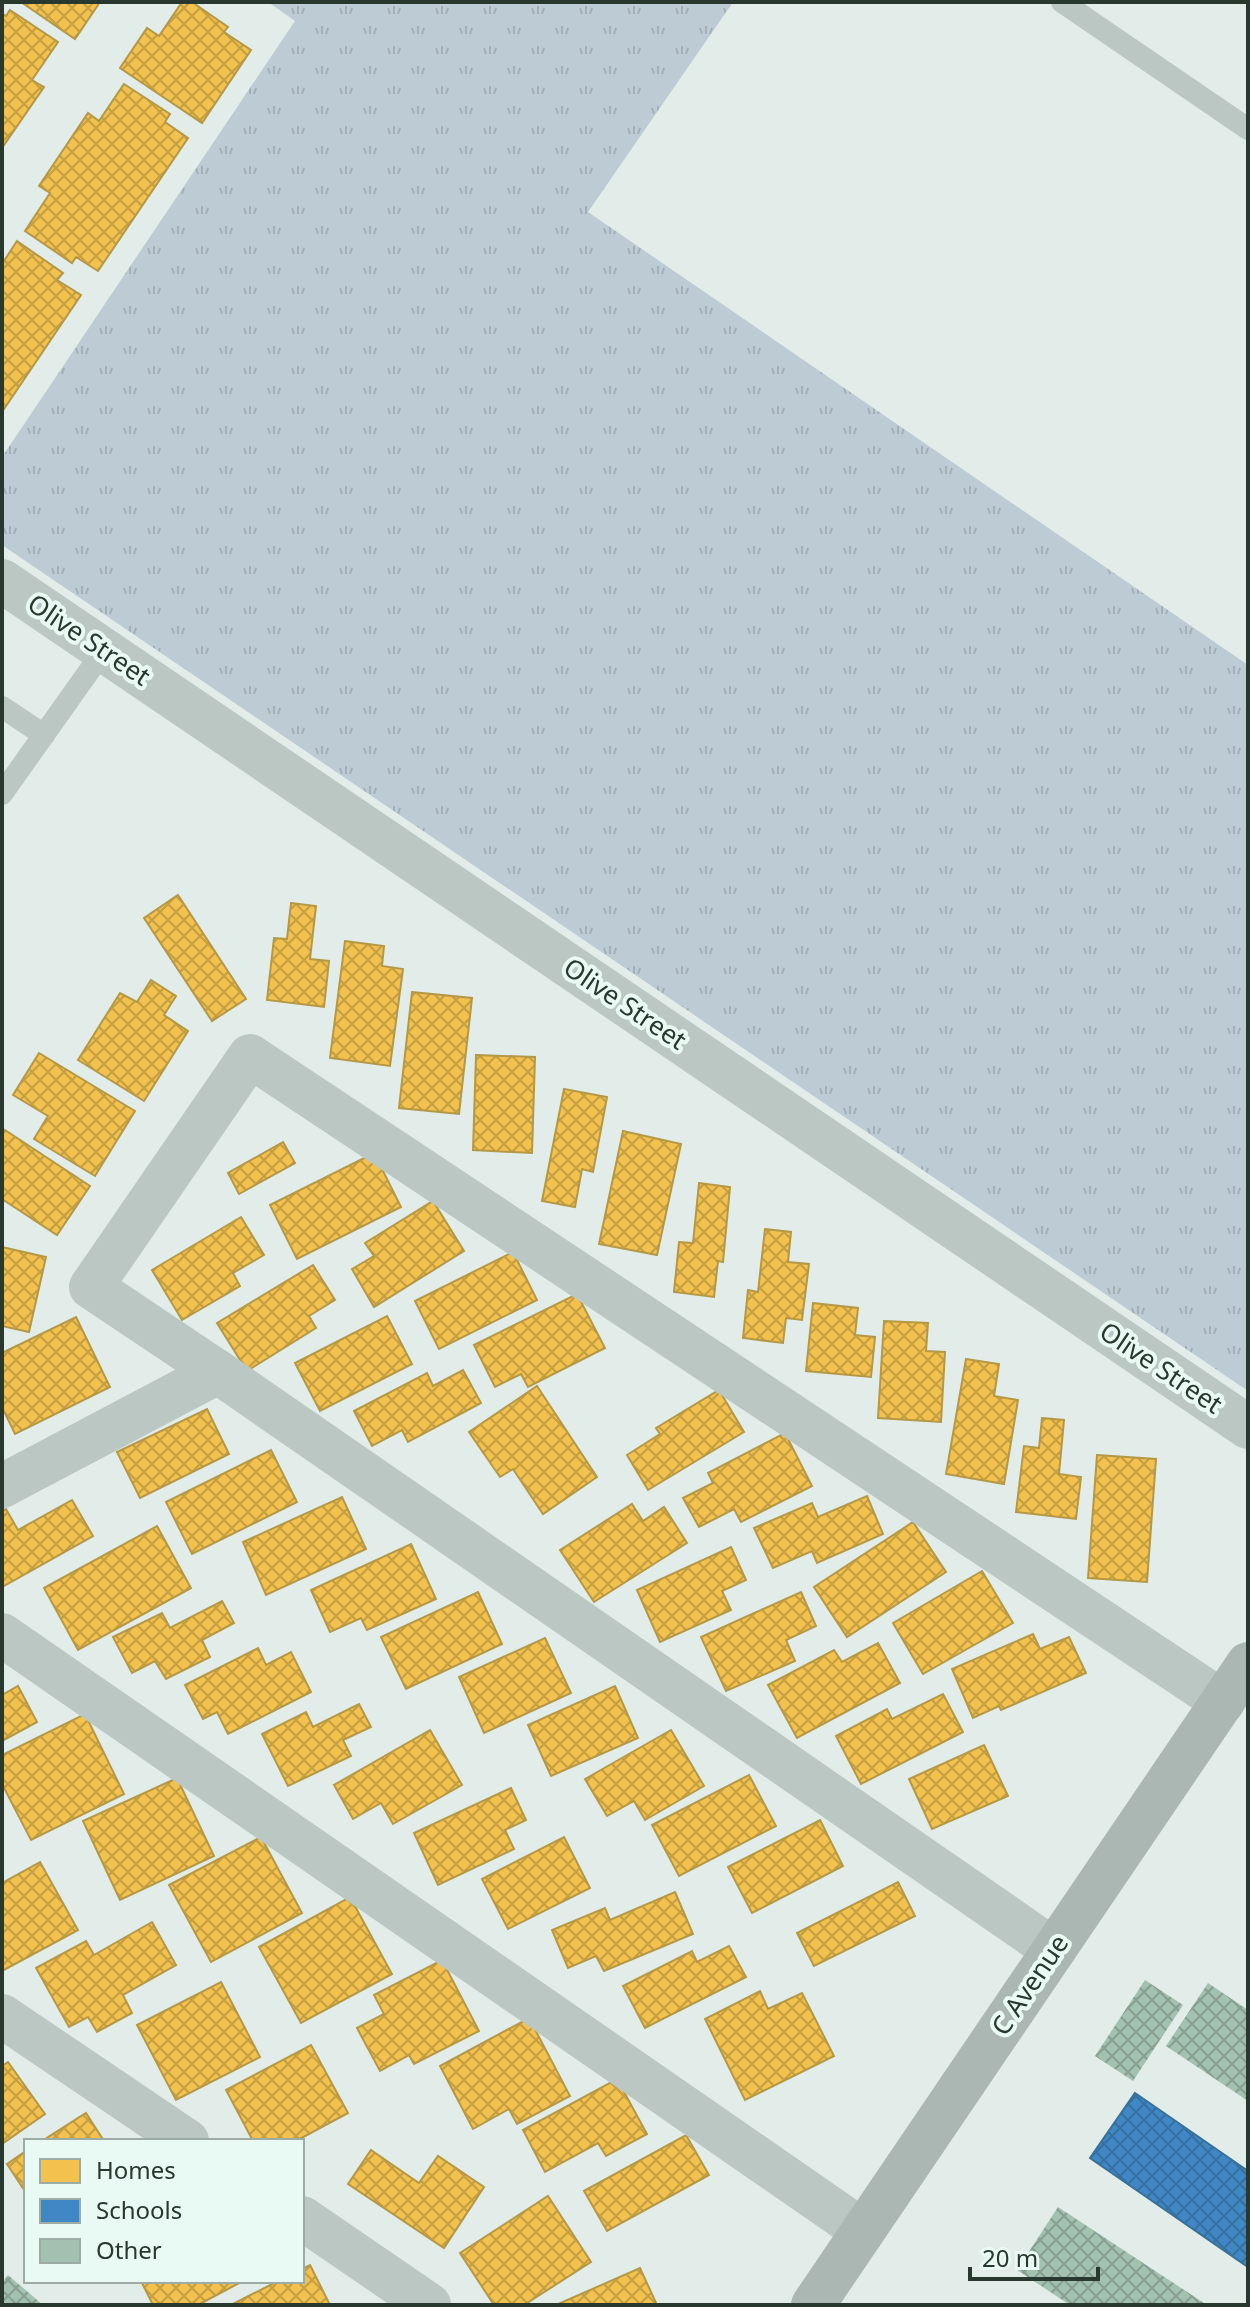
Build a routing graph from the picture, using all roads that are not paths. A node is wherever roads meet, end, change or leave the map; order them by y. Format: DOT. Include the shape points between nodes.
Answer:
graph roads {
  1 [pos="1062,2"];
  2 [pos="1248,129"];
  3 [pos="2,581"];
  4 [pos="104,650"];
  5 [pos="2,707"];
  6 [pos="44,735"];
  7 [pos="2,794"];
  8 [pos="218,1372"];
  9 [pos="1248,1427"];
  10 [pos="2,1486"];
  11 [pos="2,1635"];
  12 [pos="1248,1664"];
  13 [pos="1223,1702"];
  14 [pos="1054,1950"];
  15 [pos="2,2016"];
  16 [pos="184,2139"];
  17 [pos="304,2219"];
  18 [pos="863,2231"];
  19 [pos="429,2305"];
  20 [pos="813,2305"];
  1 -- 2 [label="lane"];
  3 -- 4 [label="street, Olive Street"];
  4 -- 6 [label="lane"];
  4 -- 9 [label="street, Olive Street"];
  5 -- 6 [label="lane"];
  6 -- 7 [label="lane"];
  8 -- 10 [label="street"];
  8 -- 13 [label="street" via="91,1287 250,1056"];
  8 -- 14 [label="street"];
  11 -- 18 [label="street"];
  12 -- 13 [label="street, C Avenue"];
  13 -- 14 [label="street, C Avenue"];
  14 -- 18 [label="street, C Avenue"];
  15 -- 16 [label="street"];
  17 -- 19 [label="street"];
  18 -- 20 [label="street, C Avenue"];
}
